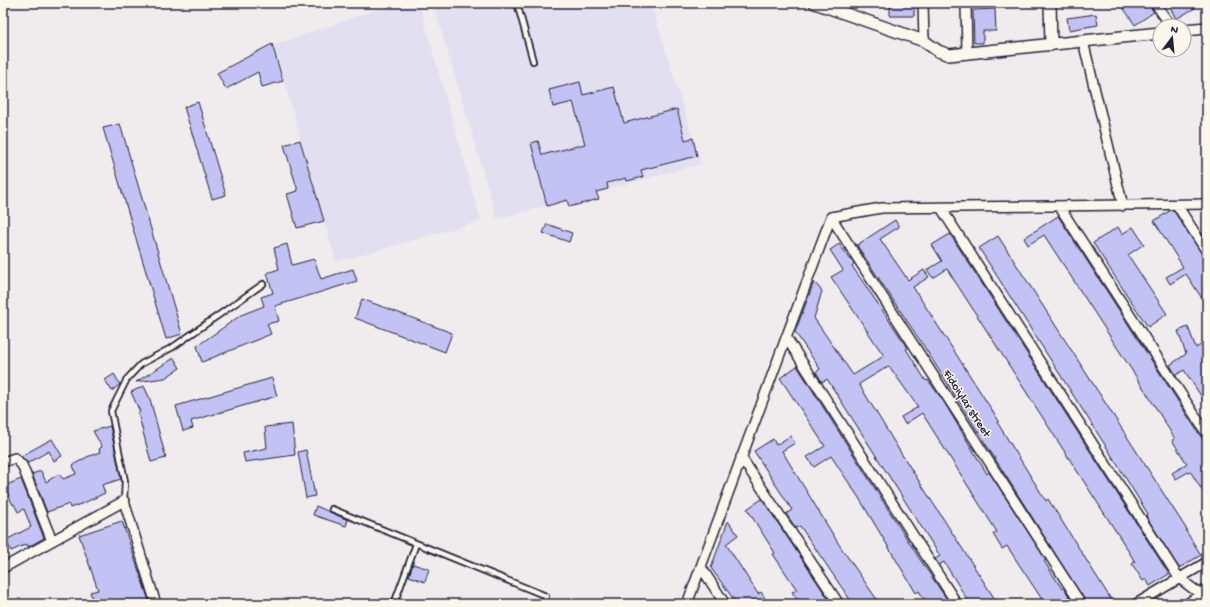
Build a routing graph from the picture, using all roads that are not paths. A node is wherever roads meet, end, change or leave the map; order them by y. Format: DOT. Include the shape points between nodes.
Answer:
graph roads {
  1 [pos="517,3"];
  2 [pos="923,3"];
  3 [pos="966,3"];
  4 [pos="1050,3"];
  5 [pos="1155,3"];
  6 [pos="820,4"];
  7 [pos="1165,18"];
  8 [pos="1207,28"];
  9 [pos="1192,29"];
  10 [pos="1152,34"];
  11 [pos="924,41"];
  12 [pos="1083,41"];
  13 [pos="1051,45"];
  14 [pos="967,54"];
  15 [pos="533,61"];
  16 [pos="1207,204"];
  17 [pos="1177,205"];
  18 [pos="1059,206"];
  19 [pos="1123,206"];
  20 [pos="941,208"];
  21 [pos="831,217"];
  22 [pos="1207,252"];
  23 [pos="263,284"];
  24 [pos="786,337"];
  25 [pos="1207,434"];
  26 [pos="741,457"];
  27 [pos="3,462"];
  28 [pos="124,501"];
  29 [pos="332,509"];
  30 [pos="52,541"];
  31 [pos="416,544"];
  32 [pos="1207,562"];
  33 [pos="701,567"];
  34 [pos="3,568"];
  35 [pos="1179,578"];
  36 [pos="1203,591"];
  37 [pos="156,604"];
  38 [pos="394,604"];
  39 [pos="544,604"];
  40 [pos="687,604"];
  41 [pos="725,604"];
  42 [pos="839,604"];
  43 [pos="957,604"];
  44 [pos="1081,604"];
  45 [pos="1136,604"];
  46 [pos="1187,604"];
  1 -- 15 [label="lane"];
  2 -- 11 [label="street"];
  3 -- 14 [label="street"];
  4 -- 13 [label="street"];
  5 -- 7 [label="street"];
  6 -- 11 [label="street"];
  8 -- 9 [label="street"];
  10 -- 12 [label="street"];
  11 -- 14 [label="street" via="943,54"];
  12 -- 13 [label="street"];
  12 -- 19 [label="street"];
  13 -- 14 [label="street"];
  16 -- 17 [label="street"];
  17 -- 19 [label="street"];
  17 -- 22 [label="street"];
  18 -- 19 [label="street"];
  18 -- 20 [label="street"];
  18 -- 25 [label="street"];
  20 -- 21 [label="street" via="881,208"];
  20 -- 35 [label="street"];
  21 -- 24 [label="street"];
  21 -- 44 [label="street, Fidoiylar street"];
  23 -- 28 [label="lane" via="173,347 141,364 127,379 111,411 125,481"];
  24 -- 26 [label="street"];
  24 -- 43 [label="street"];
  26 -- 33 [label="street"];
  26 -- 42 [label="street"];
  27 -- 30 [label="street" via="15,458 22,465"];
  28 -- 30 [label="street"];
  28 -- 37 [label="street"];
  29 -- 31 [label="lane"];
  30 -- 34 [label="street"];
  31 -- 38 [label="lane"];
  31 -- 39 [label="lane" via="546,596"];
  32 -- 35 [label="street"];
  33 -- 40 [label="street"];
  33 -- 41 [label="street"];
  35 -- 36 [label="street"];
  35 -- 45 [label="street"];
  36 -- 46 [label="street"];
}
